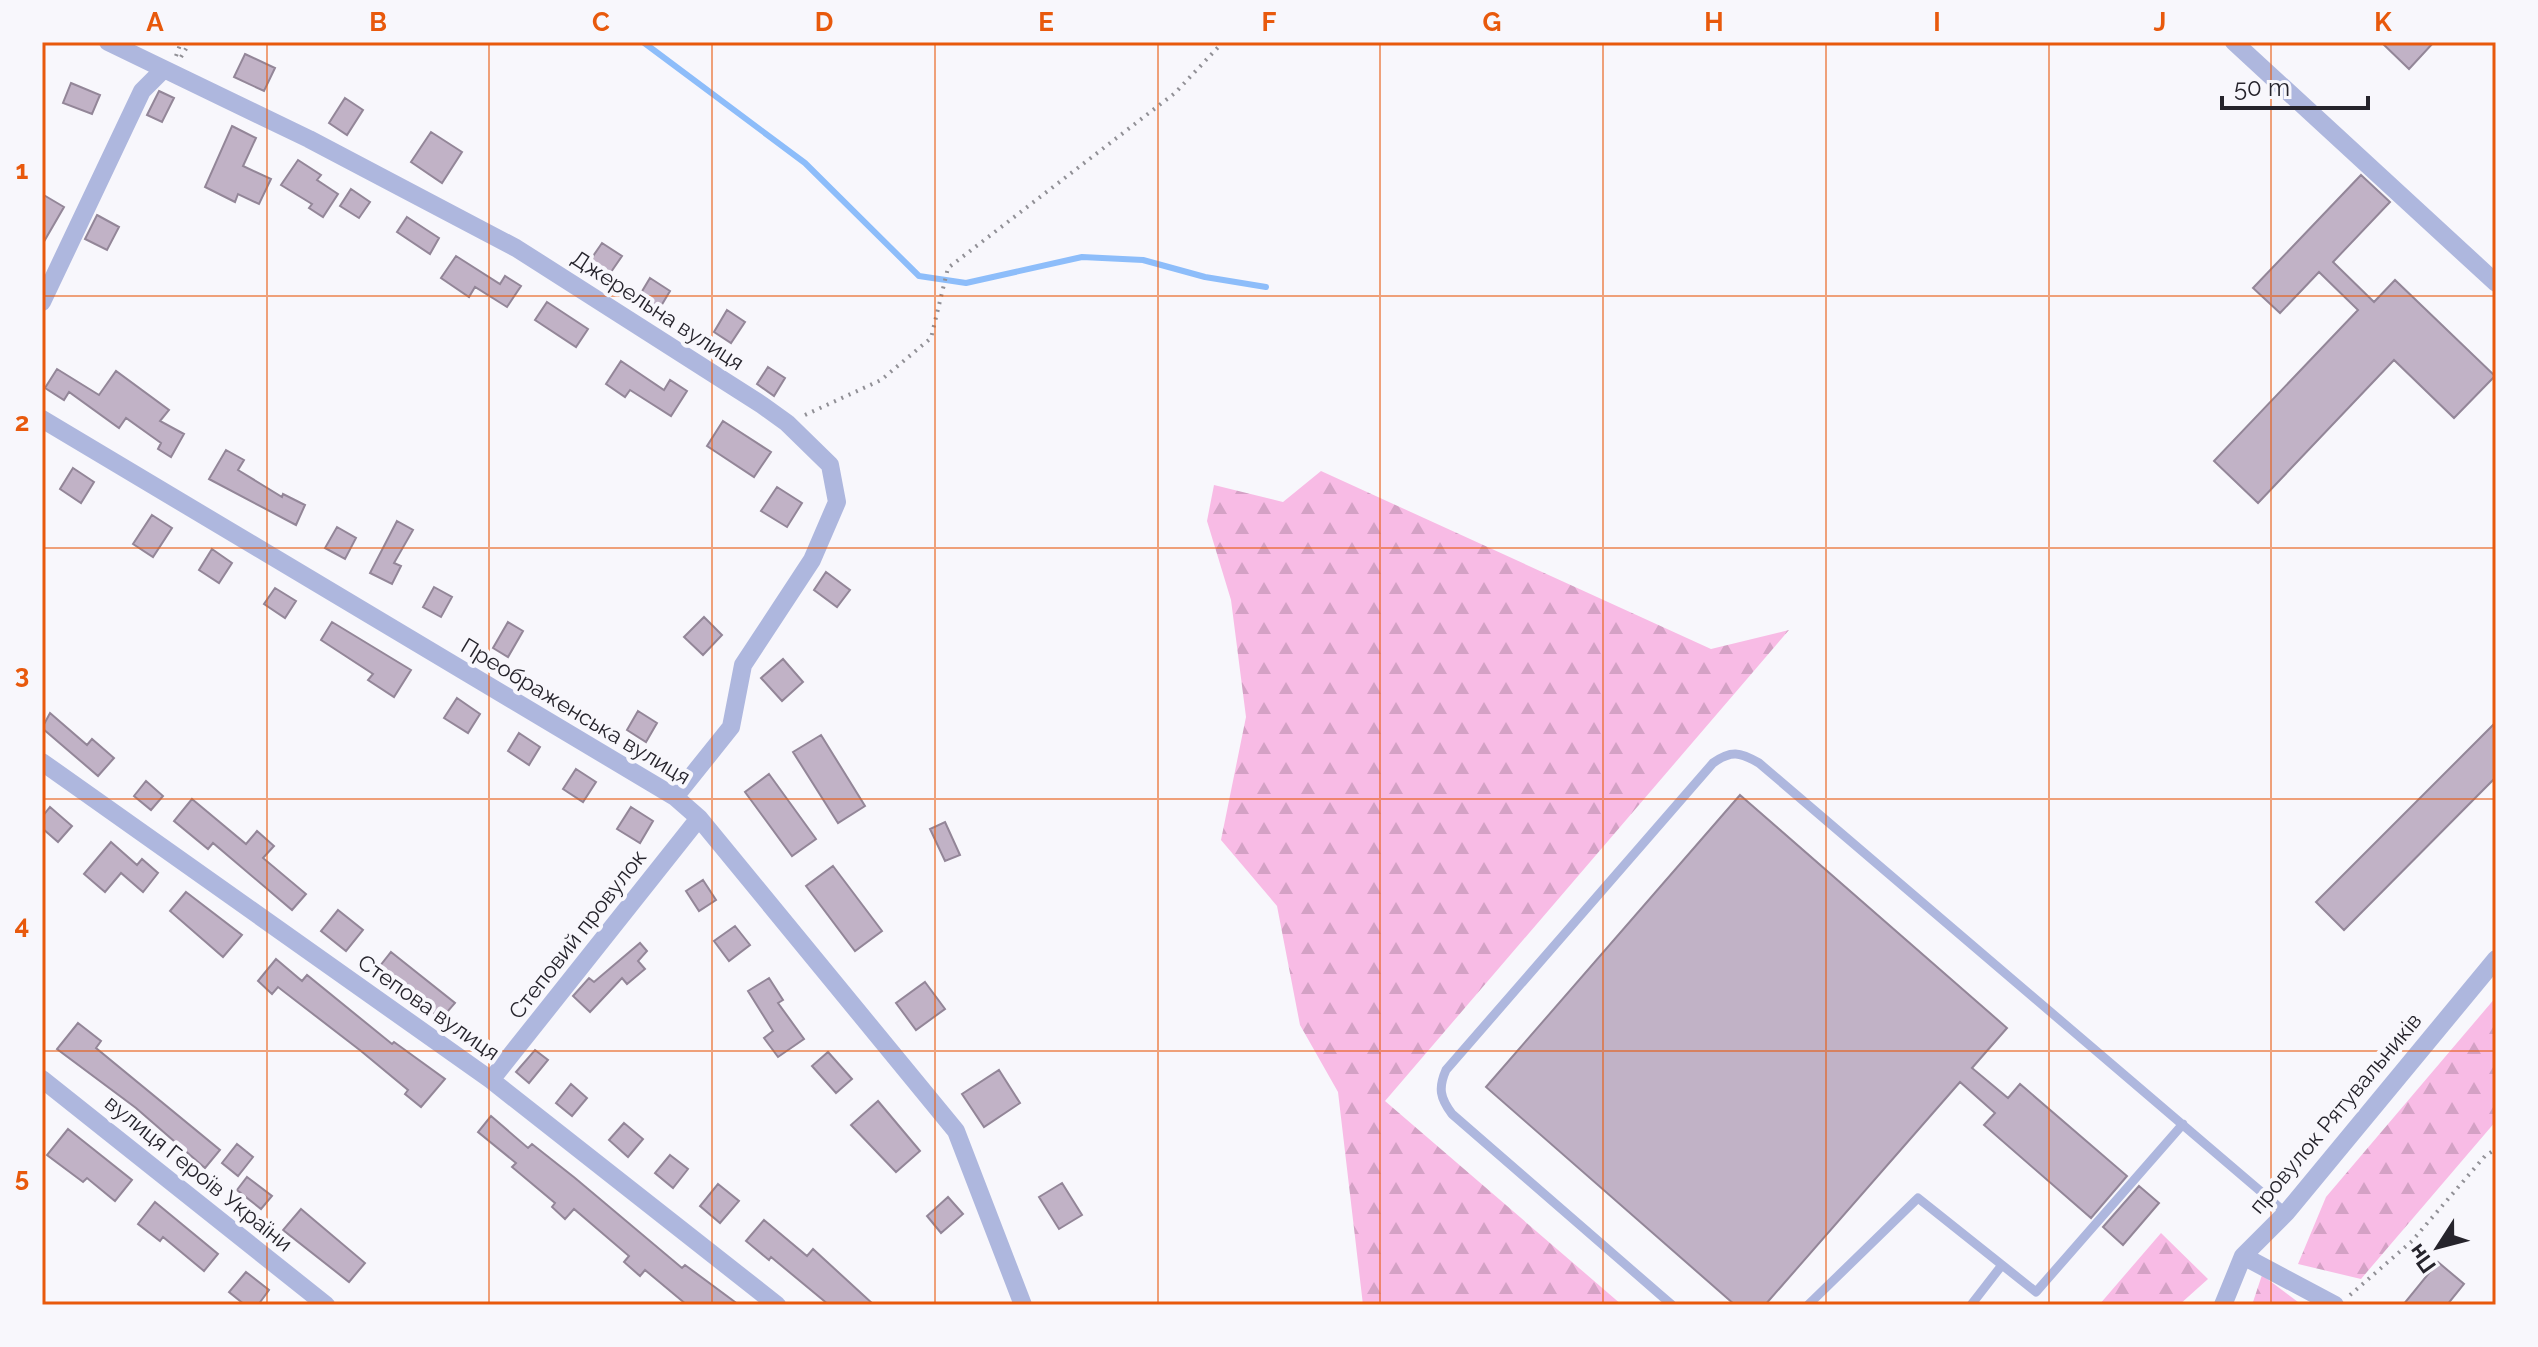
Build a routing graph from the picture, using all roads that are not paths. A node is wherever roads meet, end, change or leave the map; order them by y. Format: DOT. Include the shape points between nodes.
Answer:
graph roads {
  1 [pos="108,42"];
  2 [pos="2234,42"];
  3 [pos="163,70"];
  4 [pos="2496,283"];
  5 [pos="42,302"];
  6 [pos="42,419"];
  7 [pos="42,762"];
  8 [pos="675,797"];
  9 [pos="699,818"];
  10 [pos="2496,959"];
  11 [pos="42,1079"];
  12 [pos="491,1080"];
  13 [pos="2183,1124"];
  14 [pos="2286,1213"];
  15 [pos="2243,1256"];
  16 [pos="2002,1265"];
  17 [pos="2332,1303"];
  18 [pos="326,1305"];
  19 [pos="777,1305"];
  20 [pos="1023,1305"];
  21 [pos="1672,1305"];
  22 [pos="1808,1305"];
  23 [pos="1971,1305"];
  24 [pos="2223,1305"];
  1 -- 3 [label="street, Джерельна вулиця"];
  2 -- 4 [label="street"];
  3 -- 5 [label="street" via="142,91"];
  3 -- 8 [label="street, Джерельна вулиця" via="309,139 516,248 787,423 830,465 837,502 812,560 743,665 731,727"];
  6 -- 8 [label="street, Преображенська вулиця"];
  7 -- 12 [label="street, Степова вулиця"];
  8 -- 9 [label="street, Преображенська вулиця"];
  9 -- 12 [label="street, Степовий провулок"];
  9 -- 20 [label="street, Преображенська вулиця" via="956,1131"];
  10 -- 14 [label="street, провулок Рятувальників"];
  11 -- 18 [label="street, вулиця Героїв України"];
  12 -- 19 [label="street, Степова вулиця"];
  13 -- 14 [label="lane"];
  13 -- 16 [label="lane" via="2036,1292"];
  13 -- 21 [label="lane" via="1759,763 1741,753 1726,754 1477,1034 1440,1085 1452,1114"];
  14 -- 15 [label="street, провулок Рятувальників"];
  15 -- 17 [label="street"];
  15 -- 24 [label="street, провулок Рятувальників"];
  16 -- 22 [label="lane" via="1918,1198"];
  16 -- 23 [label="lane"];
}
